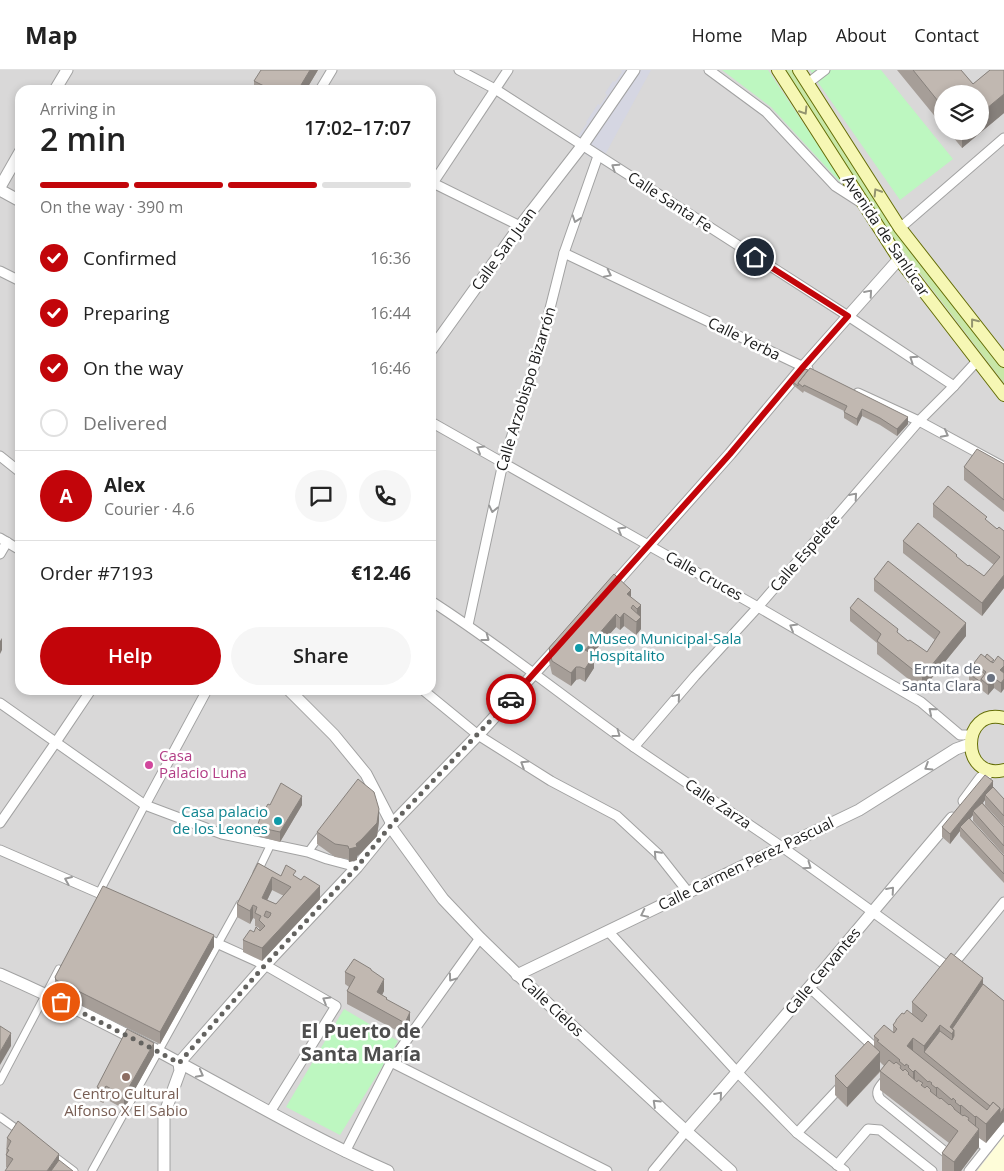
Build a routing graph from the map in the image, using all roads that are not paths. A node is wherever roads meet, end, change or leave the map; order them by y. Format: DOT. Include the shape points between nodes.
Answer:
graph roads {
  1 [pos="67,70"];
  2 [pos="332,70"];
  3 [pos="459,70"];
  4 [pos="508,70"];
  5 [pos="634,70"];
  6 [pos="709,70"];
  7 [pos="778,70"];
  8 [pos="799,70"];
  9 [pos="825,70"];
  10 [pos="808,83"];
  11 [pos="58,85"];
  12 [pos="323,85"];
  13 [pos="495,89"];
  14 [pos="1004,138"];
  15 [pos="580,148"];
  16 [pos="598,156"];
  17 [pos="15,161"];
  18 [pos="436,178"];
  19 [pos="436,186"];
  20 [pos="0,188"];
  21 [pos="15,198"];
  22 [pos="862,203"];
  23 [pos="520,226"];
  24 [pos="900,228"];
  25 [pos="564,253"];
  26 [pos="898,259"];
  27 [pos="0,271"];
  28 [pos="15,278"];
  29 [pos="848,316"];
  30 [pos="436,343"];
  31 [pos="977,361"];
  32 [pos="1004,361"];
  33 [pos="807,369"];
  34 [pos="954,386"];
  35 [pos="847,388"];
  36 [pos="1004,395"];
  37 [pos="919,421"];
  38 [pos="436,425"];
  39 [pos="0,456"];
  40 [pos="503,463"];
  41 [pos="1004,467"];
  42 [pos="15,468"];
  43 [pos="3,540"];
  44 [pos="648,546"];
  45 [pos="15,547"];
  46 [pos="0,554"];
  47 [pos="604,596"];
  48 [pos="436,604"];
  49 [pos="758,607"];
  50 [pos="468,625"];
  51 [pos="566,638"];
  52 [pos="534,674"];
  53 [pos="88,695"];
  54 [pos="204,695"];
  55 [pos="295,695"];
  56 [pos="429,695"];
  57 [pos="0,703"];
  58 [pos="1003,717"];
  59 [pos="478,735"];
  60 [pos="971,739"];
  61 [pos="56,742"];
  62 [pos="634,747"];
  63 [pos="1000,772"];
  64 [pos="145,805"];
  65 [pos="0,824"];
  66 [pos="391,825"];
  67 [pos="325,829"];
  68 [pos="271,844"];
  69 [pos="782,847"];
  70 [pos="0,850"];
  71 [pos="308,852"];
  72 [pos="357,867"];
  73 [pos="251,884"];
  74 [pos="688,892"];
  75 [pos="97,897"];
  76 [pos="116,900"];
  77 [pos="242,901"];
  78 [pos="1004,902"];
  79 [pos="872,911"];
  80 [pos="608,931"];
  81 [pos="197,934"];
  82 [pos="480,938"];
  83 [pos="219,944"];
  84 [pos="64,960"];
  85 [pos="265,965"];
  86 [pos="954,972"];
  87 [pos="0,974"];
  88 [pos="517,975"];
  89 [pos="943,976"];
  90 [pos="809,987"];
  91 [pos="46,994"];
  92 [pos="882,1042"];
  93 [pos="875,1049"];
  94 [pos="159,1052"];
  95 [pos="868,1057"];
  96 [pos="391,1062"];
  97 [pos="179,1063"];
  98 [pos="738,1073"];
  99 [pos="889,1075"];
  100 [pos="848,1078"];
  101 [pos="0,1081"];
  102 [pos="270,1112"];
  103 [pos="0,1117"];
  104 [pos="1004,1126"];
  105 [pos="686,1131"];
  106 [pos="964,1131"];
  107 [pos="797,1133"];
  108 [pos="30,1138"];
  109 [pos="987,1148"];
  110 [pos="345,1152"];
  111 [pos="52,1155"];
  112 [pos="949,1156"];
  113 [pos="837,1165"];
  114 [pos="74,1171"];
  115 [pos="92,1171"];
  116 [pos="164,1171"];
  117 [pos="388,1171"];
  118 [pos="607,1171"];
  119 [pos="652,1171"];
  120 [pos="732,1171"];
  121 [pos="845,1171"];
  122 [pos="932,1171"];
  123 [pos="969,1171"];
  1 -- 11 [label="street"];
  2 -- 12 [label="street"];
  3 -- 13 [label="street, Calle Santa Fe"];
  4 -- 13 [label="street"];
  5 -- 15 [label="street, Calle San Juan"];
  6 -- 22 [label="street" via="766,112 835,186"];
  7 -- 22 [label="main road, Avenida de Sanlúcar, one-way"];
  8 -- 10 [label="main road, Avenida de Sanlúcar"];
  9 -- 10 [label="street"];
  24 -- 10 [label="main road, Avenida de Sanlúcar, one-way"];
  13 -- 15 [label="street, Calle Santa Fe"];
  13 -- 18 [label="street"];
  14 -- 24 [label="street"];
  15 -- 16 [label="street, Calle Santa Fe"];
  15 -- 23 [label="street, Calle San Juan"];
  16 -- 25 [label="street, Calle Arzobispo Bizarrón, one-way"];
  29 -- 16 [label="street, Calle Santa Fe, one-way"];
  17 -- 20 [label="street"];
  19 -- 23 [label="street"];
  20 -- 21 [label="street"];
  22 -- 26 [label="main road, Avenida de Sanlúcar"];
  23 -- 30 [label="street, Calle San Juan"];
  32 -- 24 [label="main road, Avenida de Sanlúcar, one-way"];
  25 -- 33 [label="street, Calle Yerba, one-way"];
  25 -- 40 [label="street, Calle Arzobispo Bizarrón" via="539,352"];
  29 -- 26 [label="street, one-way"];
  26 -- 31 [label="main road, Avenida de Sanlúcar"];
  27 -- 28 [label="street"];
  29 -- 33 [label="street"];
  34 -- 29 [label="street, Calle Santa Fe, one-way"];
  31 -- 34 [label="street, Calle Espelete"];
  31 -- 36 [label="main road, Avenida de Sanlúcar"];
  33 -- 44 [label="street"];
  34 -- 37 [label="street, Calle Espelete"];
  35 -- 37 [label="street"];
  37 -- 41 [label="street, one-way"];
  49 -- 37 [label="street, Calle Espelete, one-way"];
  40 -- 38 [label="street, Calle Cruces, one-way"];
  39 -- 42 [label="street"];
  44 -- 40 [label="street, Calle Cruces, one-way"];
  40 -- 50 [label="street, Calle Arzobispo Bizarrón, one-way"];
  43 -- 45 [label="street"];
  43 -- 46 [label="street"];
  44 -- 47 [label="street"];
  44 -- 49 [label="street, Calle Cruces"];
  48 -- 50 [label="street, Calle Zarza"];
  60 -- 49 [label="street, Calle Cruces, one-way" via="960,735 921,702"];
  62 -- 49 [label="street, Calle Espelete, one-way"];
  50 -- 52 [label="street, Calle Zarza, one-way"];
  51 -- 52 [label="street"];
  52 -- 59 [label="street"];
  52 -- 62 [label="street, Calle Zarza, one-way"];
  53 -- 61 [label="street"];
  54 -- 64 [label="street"];
  55 -- 66 [label="street, Calle Cielos" via="334,735"];
  56 -- 59 [label="street"];
  57 -- 61 [label="street"];
  58 -- 60 [label="main road" via="984,721 977,726"];
  59 -- 66 [label="street"];
  74 -- 59 [label="street, one-way" via="658,854 616,816"];
  60 -- 63 [label="main road" via="976,761 983,767"];
  60 -- 69 [label="street, Calle Carmen Perez Pascual, one-way" via="859,810"];
  61 -- 64 [label="street"];
  61 -- 65 [label="street"];
  62 -- 69 [label="street, Calle Zarza"];
  79 -- 63 [label="street, Calle Cervantes, one-way" via="954,816 980,778"];
  64 -- 68 [label="street" via="222,834"];
  64 -- 75 [label="street"];
  66 -- 72 [label="street"];
  66 -- 82 [label="street, Calle Cielos" via="442,899"];
  67 -- 71 [label="street"];
  68 -- 71 [label="street"];
  68 -- 73 [label="street"];
  69 -- 74 [label="street, Calle Carmen Perez Pascual"];
  69 -- 79 [label="street, Calle Zarza, one-way"];
  75 -- 70 [label="street, one-way"];
  71 -- 72 [label="street"];
  72 -- 85 [label="street"];
  74 -- 80 [label="street, Calle Carmen Perez Pascual, one-way"];
  75 -- 76 [label="street"];
  77 -- 83 [label="street"];
  78 -- 86 [label="street"];
  79 -- 86 [label="street, Calle Zarza"];
  79 -- 90 [label="street, Calle Cervantes"];
  80 -- 88 [label="street, Calle Carmen Perez Pascual"];
  80 -- 98 [label="street"];
  81 -- 83 [label="street"];
  82 -- 88 [label="street, Calle Cielos"];
  82 -- 96 [label="street, one-way"];
  83 -- 85 [label="street"];
  83 -- 94 [label="street"];
  84 -- 91 [label="street"];
  85 -- 97 [label="street"];
  102 -- 85 [label="street, one-way" via="336,1006"];
  86 -- 89 [label="street"];
  87 -- 91 [label="street"];
  105 -- 88 [label="street, Calle Cielos, one-way"];
  90 -- 93 [label="street"];
  90 -- 98 [label="street, Calle Cervantes"];
  91 -- 94 [label="street"];
  91 -- 101 [label="street"];
  92 -- 93 [label="street"];
  93 -- 95 [label="street"];
  94 -- 97 [label="street"];
  94 -- 115 [label="street"];
  96 -- 110 [label="street"];
  96 -- 118 [label="street"];
  97 -- 102 [label="street, one-way"];
  97 -- 116 [label="street" via="180,1071 164,1115"];
  105 -- 98 [label="street, Calle Cervantes, one-way"];
  98 -- 107 [label="street"];
  99 -- 112 [label="street" via="877,1090 877,1095"];
  100 -- 107 [label="street"];
  102 -- 110 [label="street"];
  103 -- 108 [label="street"];
  104 -- 109 [label="street"];
  105 -- 119 [label="street, Calle Cervantes"];
  105 -- 120 [label="street, Calle Cielos"];
  106 -- 109 [label="street"];
  107 -- 113 [label="street"];
  109 -- 123 [label="street"];
  110 -- 117 [label="street"];
  111 -- 114 [label="street"];
  113 -- 121 [label="street"];
  113 -- 122 [label="street" via="868,1129 880,1130"];
}
